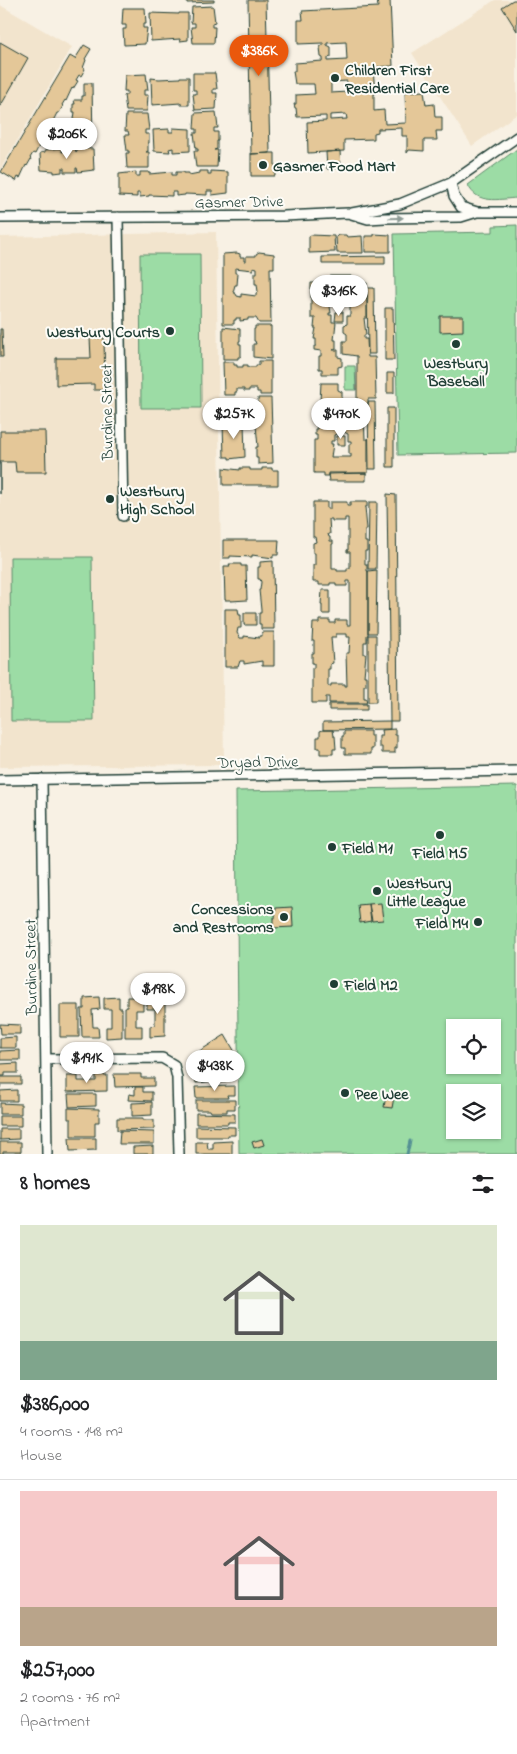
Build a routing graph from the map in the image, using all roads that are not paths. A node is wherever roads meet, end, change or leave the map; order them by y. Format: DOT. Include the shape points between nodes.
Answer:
graph roads {
  1 [pos="517,136"];
  2 [pos="450,183"];
  3 [pos="477,212"];
  4 [pos="517,212"];
  5 [pos="348,213"];
  6 [pos="118,217"];
  7 [pos="0,218"];
  8 [pos="123,516"];
  9 [pos="517,771"];
  10 [pos="42,779"];
  11 [pos="0,780"];
  12 [pos="47,1059"];
  13 [pos="47,1154"];
  14 [pos="179,1154"];
  1 -- 2 [label="street"];
  2 -- 3 [label="street" via="461,207"];
  2 -- 5 [label="street" via="400,204"];
  3 -- 4 [label="street, Gasmer Drive"];
  5 -- 3 [label="street, Gasmer Drive, one-way" via="368,219 461,217"];
  5 -- 6 [label="street, Gasmer Drive"];
  6 -- 7 [label="street, Gasmer Drive"];
  6 -- 8 [label="street, Burdine Street"];
  9 -- 10 [label="street, Dryad Drive"];
  10 -- 11 [label="street, Dryad Drive"];
  10 -- 12 [label="street, Burdine Street"];
  12 -- 13 [label="street, Burdine Street"];
  12 -- 14 [label="street" via="162,1058 174,1066 178,1078"];
}
